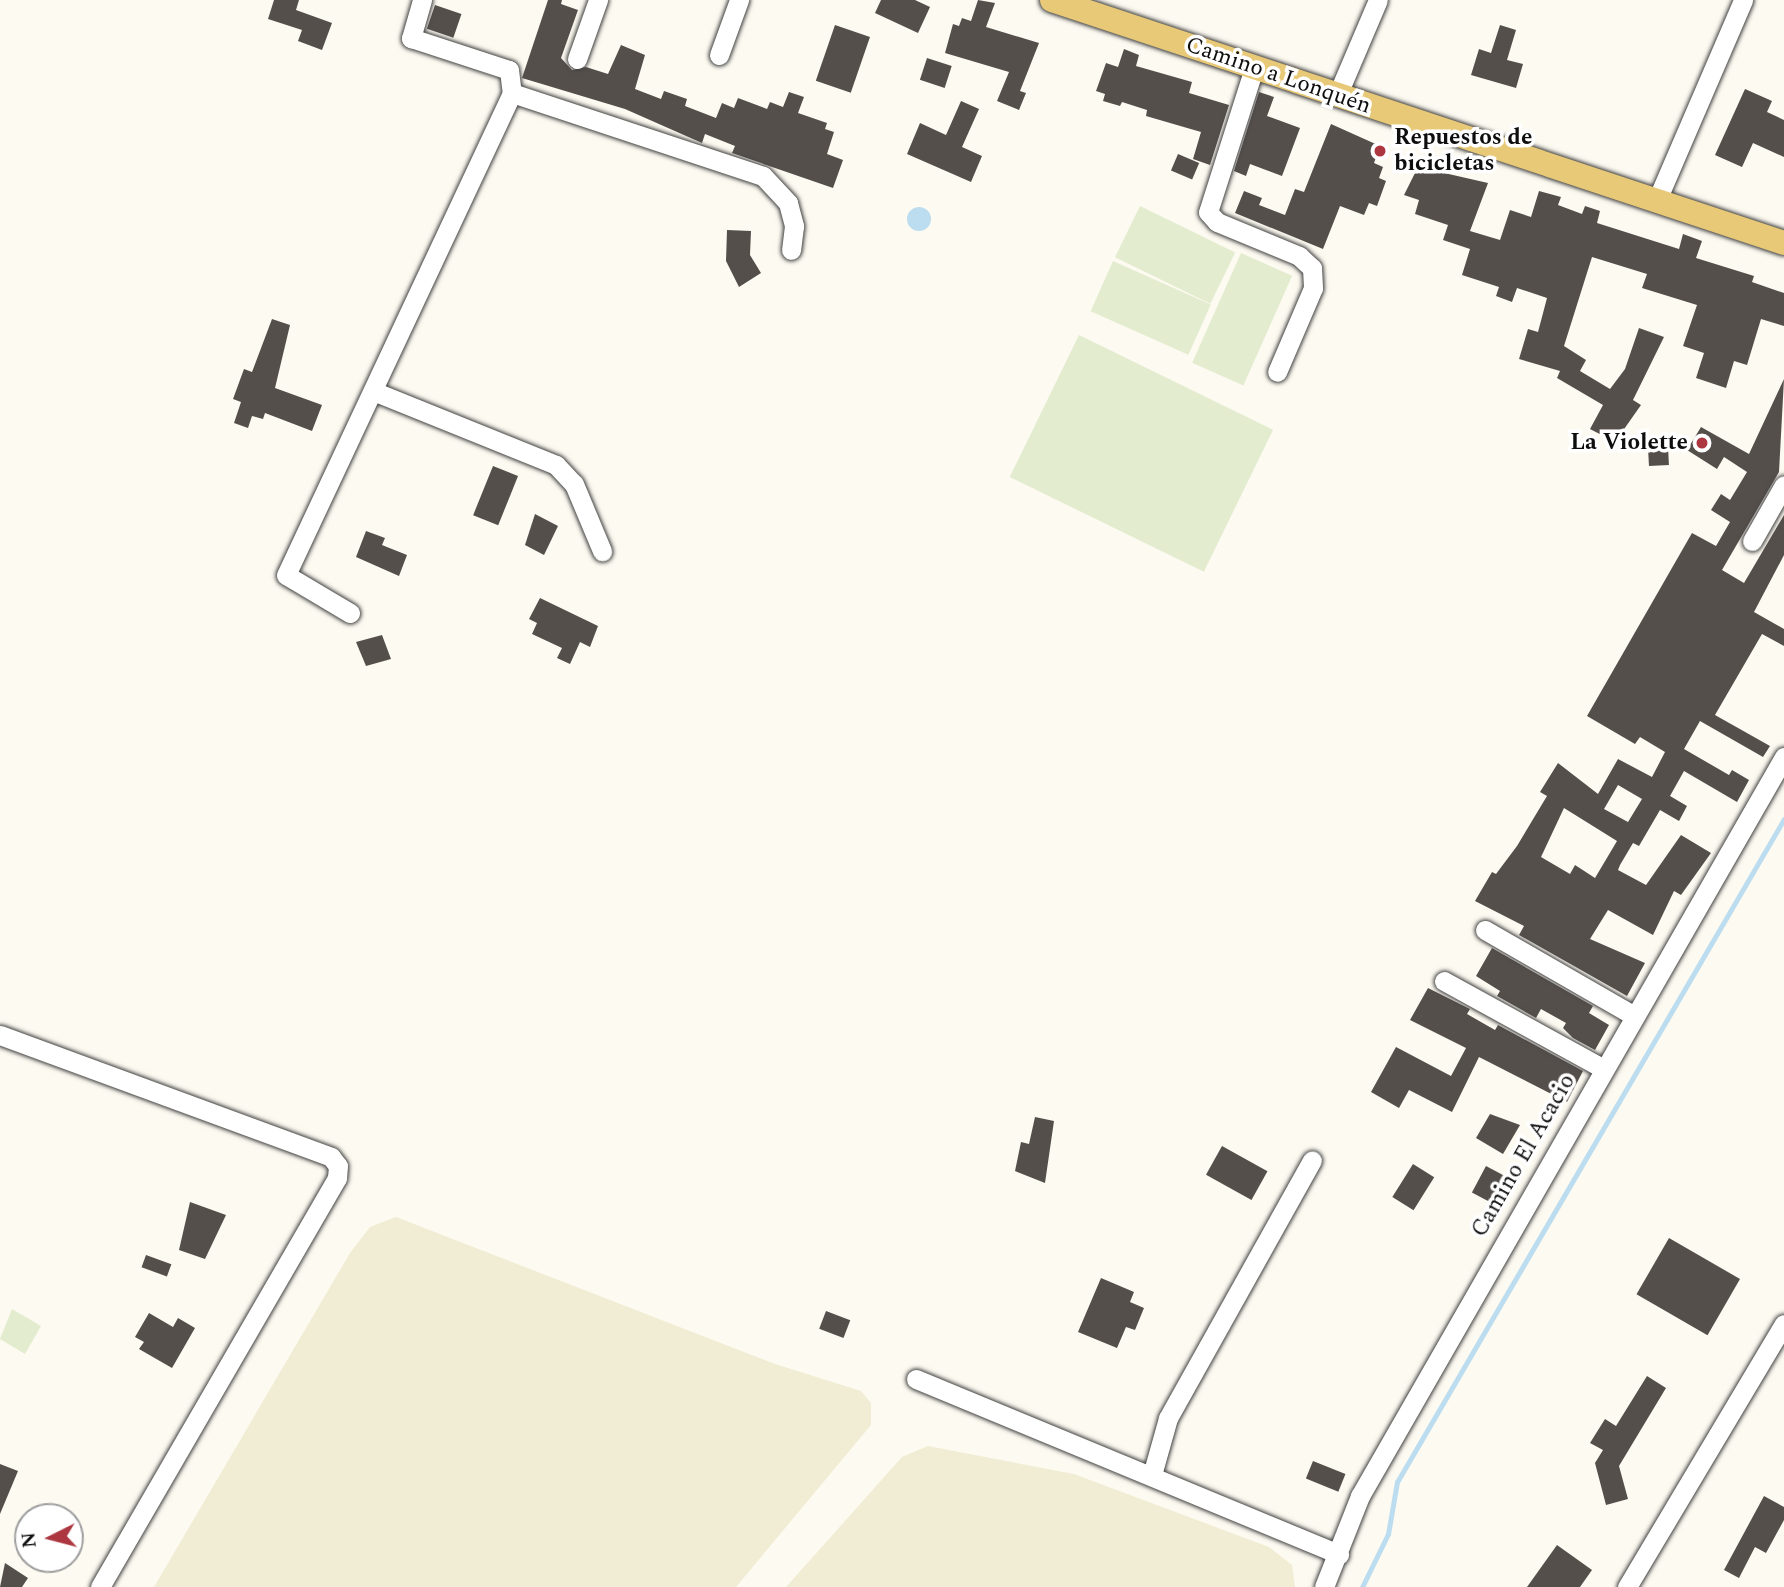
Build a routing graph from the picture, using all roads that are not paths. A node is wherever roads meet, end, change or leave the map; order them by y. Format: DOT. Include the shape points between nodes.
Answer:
graph roads {
  1 [pos="422,0"];
  2 [pos="597,0"];
  3 [pos="739,0"];
  4 [pos="1052,0"];
  5 [pos="1378,0"];
  6 [pos="1742,0"];
  7 [pos="719,55"];
  8 [pos="577,59"];
  9 [pos="1254,68"];
  10 [pos="512,93"];
  11 [pos="1337,96"];
  12 [pos="1657,200"];
  13 [pos="1784,243"];
  14 [pos="791,250"];
  15 [pos="1277,372"];
  16 [pos="373,391"];
  17 [pos="1784,485"];
  18 [pos="1778,508"];
  19 [pos="1752,541"];
  20 [pos="602,551"];
  21 [pos="351,613"];
  22 [pos="1784,757"];
  23 [pos="1485,930"];
  24 [pos="1444,981"];
  25 [pos="1633,1015"];
  26 [pos="0,1035"];
  27 [pos="1602,1068"];
  28 [pos="1312,1160"];
  29 [pos="1784,1324"];
  30 [pos="916,1379"];
  31 [pos="1152,1475"];
  32 [pos="1339,1554"];
  33 [pos="100,1587"];
  34 [pos="1324,1587"];
  35 [pos="1627,1587"];
  1 -- 10 [label="street" via="411,38 509,70"];
  2 -- 8 [label="street"];
  3 -- 7 [label="street"];
  4 -- 9 [label="main road, Camino a Lonquén"];
  5 -- 11 [label="street"];
  6 -- 12 [label="street"];
  9 -- 11 [label="main road, Camino a Lonquén"];
  9 -- 15 [label="street" via="1208,212 1217,222 1299,256 1312,268 1313,288"];
  10 -- 14 [label="street" via="763,176 788,203 794,226"];
  10 -- 16 [label="street"];
  11 -- 12 [label="main road, Camino a Lonquén"];
  12 -- 13 [label="main road, Camino a Lonquén"];
  16 -- 20 [label="street" via="556,464 574,484"];
  16 -- 21 [label="street" via="286,575"];
  17 -- 18 [label="street"];
  18 -- 19 [label="street"];
  22 -- 25 [label="street, Camino El Acacio"];
  23 -- 25 [label="street"];
  24 -- 27 [label="street"];
  25 -- 27 [label="street, Camino El Acacio"];
  26 -- 33 [label="street" via="331,1157 338,1166 337,1178"];
  27 -- 32 [label="street, Camino El Acacio" via="1360,1496"];
  28 -- 31 [label="street" via="1168,1418"];
  29 -- 35 [label="street"];
  30 -- 31 [label="street"];
  31 -- 32 [label="street"];
  32 -- 34 [label="street, Camino El Acacio"];
}
